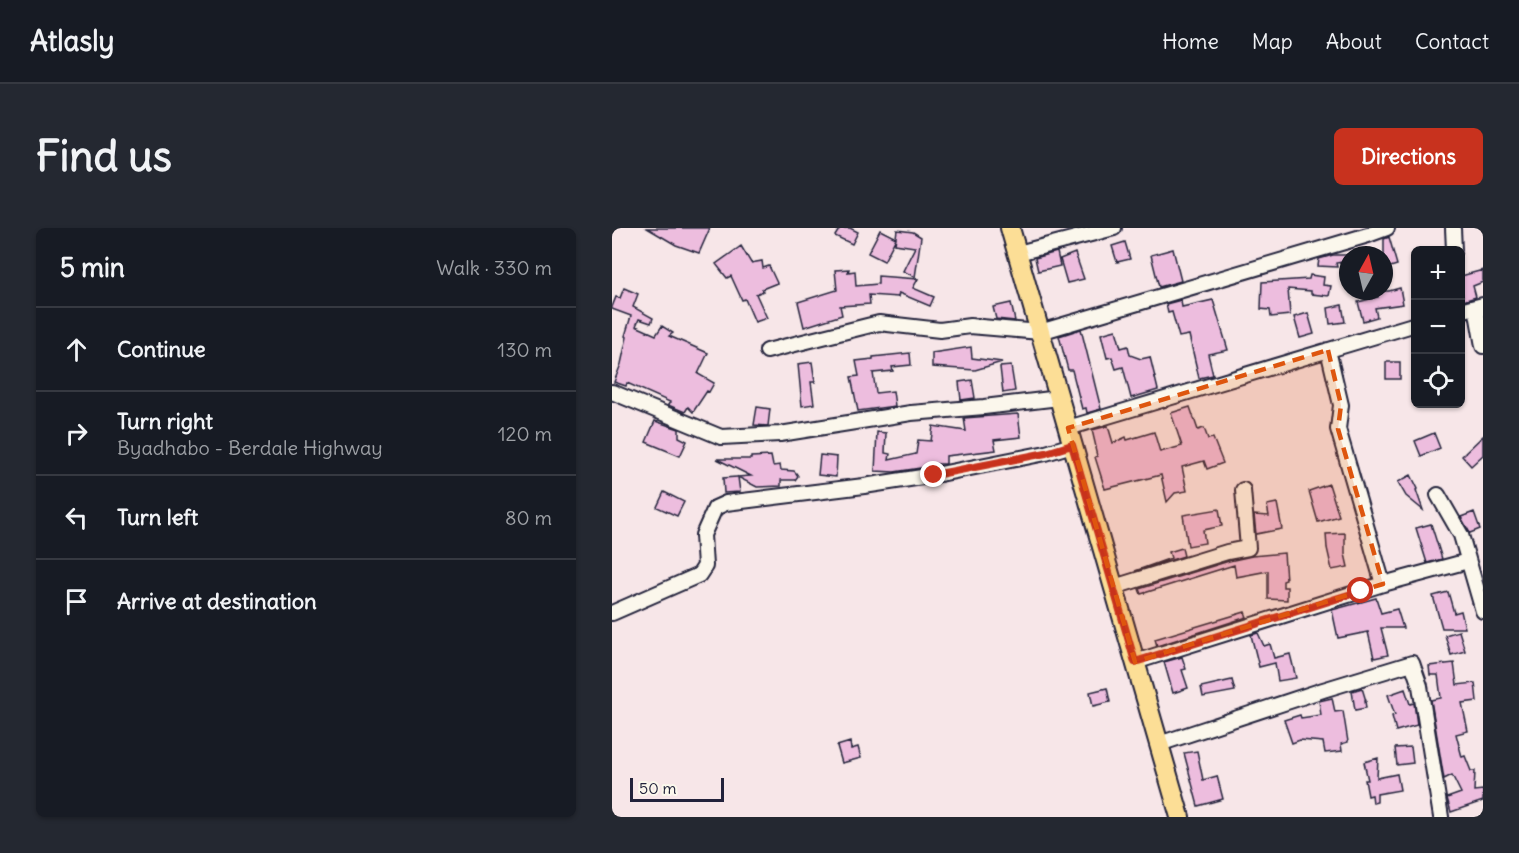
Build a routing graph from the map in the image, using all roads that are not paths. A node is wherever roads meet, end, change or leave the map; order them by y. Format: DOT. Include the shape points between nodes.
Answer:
graph roads {
  1 [pos="1010,228"];
  2 [pos="1114,228"];
  3 [pos="1387,228"];
  4 [pos="1453,228"];
  5 [pos="1454,246"];
  6 [pos="1018,253"];
  7 [pos="1479,306"];
  8 [pos="1411,325"];
  9 [pos="1040,332"];
  10 [pos="1483,346"];
  11 [pos="1328,350"];
  12 [pos="767,351"];
  13 [pos="612,392"];
  14 [pos="1059,398"];
  15 [pos="1070,436"];
  16 [pos="1243,490"];
  17 [pos="1438,495"];
  18 [pos="1468,561"];
  19 [pos="1383,584"];
  20 [pos="1114,586"];
  21 [pos="1483,611"];
  22 [pos="612,613"];
  23 [pos="1135,662"];
  24 [pos="1159,744"];
  25 [pos="1180,817"];
  26 [pos="1441,817"];
  1 -- 6 [label="main road"];
  2 -- 6 [label="street"];
  3 -- 9 [label="street"];
  4 -- 5 [label="street"];
  6 -- 9 [label="main road"];
  7 -- 10 [label="street"];
  8 -- 11 [label="street"];
  9 -- 12 [label="street" via="970,326 940,330 879,323"];
  9 -- 14 [label="main road"];
  11 -- 15 [label="street"];
  11 -- 19 [label="street" via="1341,405 1338,429"];
  13 -- 14 [label="street" via="721,437 780,434 911,413"];
  14 -- 15 [label="main road"];
  15 -- 20 [label="main road"];
  15 -- 22 [label="street" via="1046,453 934,475 726,503 715,508 703,535 705,566 699,575"];
  16 -- 20 [label="street" via="1248,549"];
  17 -- 18 [label="street" via="1461,535"];
  18 -- 19 [label="street"];
  18 -- 21 [label="street"];
  19 -- 23 [label="street"];
  20 -- 23 [label="main road"];
  23 -- 24 [label="main road"];
  24 -- 25 [label="main road"];
  24 -- 26 [label="street" via="1412,663 1420,686"];
}
